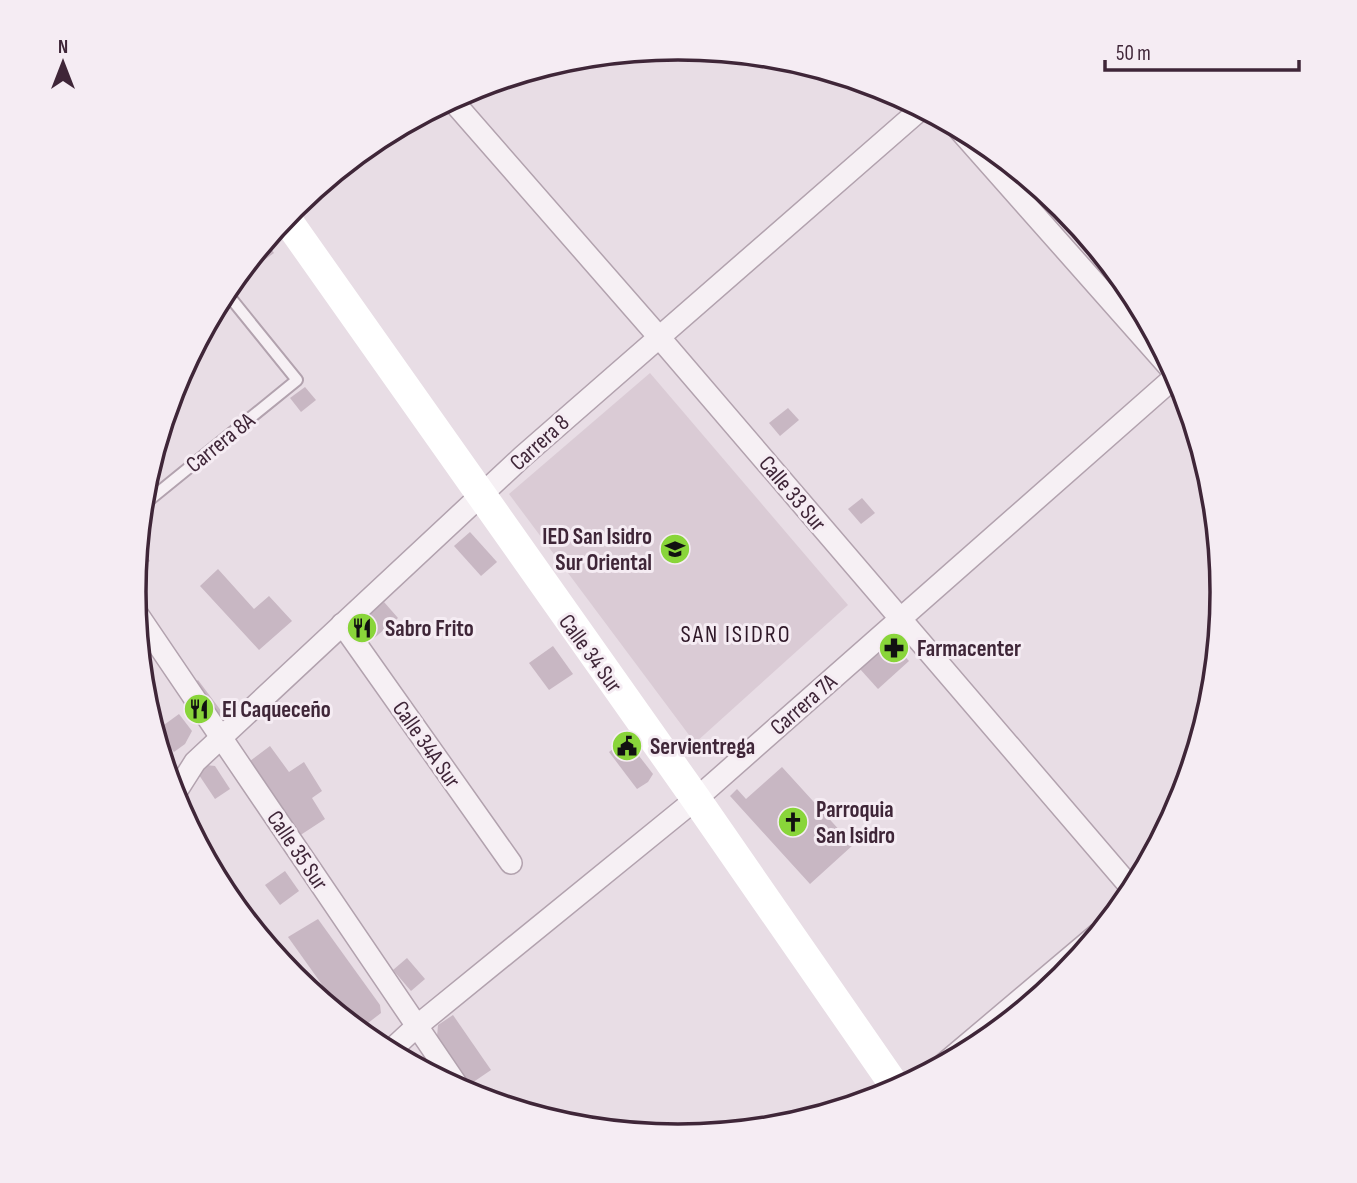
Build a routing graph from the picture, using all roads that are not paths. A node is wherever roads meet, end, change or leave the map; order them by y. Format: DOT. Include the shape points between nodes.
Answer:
graph roads {
  1 [pos="458,107"];
  2 [pos="915,114"];
  3 [pos="980,154"];
  4 [pos="291,227"];
  5 [pos="233,301"];
  6 [pos="659,337"];
  7 [pos="1150,346"];
  8 [pos="1168,384"];
  9 [pos="156,495"];
  10 [pos="481,495"];
  11 [pos="900,619"];
  12 [pos="342,624"];
  13 [pos="148,630"];
  14 [pos="221,737"];
  15 [pos="182,782"];
  16 [pos="696,799"];
  17 [pos="511,863"];
  18 [pos="1125,881"];
  19 [pos="417,1026"];
  20 [pos="398,1043"];
  21 [pos="447,1071"];
  22 [pos="890,1079"];
  1 -- 6 [label="street, Calle 33 Sur"];
  2 -- 6 [label="street, Carrera 8"];
  3 -- 7 [label="street"];
  4 -- 10 [label="main road, Calle 34 Sur"];
  5 -- 9 [label="lane, Carrera 8A" via="297,380"];
  6 -- 10 [label="street, Carrera 8"];
  6 -- 11 [label="street, Calle 33 Sur"];
  8 -- 11 [label="street, Carrera 7A"];
  10 -- 12 [label="street, Carrera 8"];
  10 -- 16 [label="main road, Calle 34 Sur"];
  11 -- 16 [label="street, Carrera 7A"];
  11 -- 18 [label="street, Calle 33 Sur"];
  12 -- 14 [label="street, Carrera 8"];
  12 -- 17 [label="street, Calle 34A Sur"];
  13 -- 14 [label="street, Calle 35 Sur"];
  14 -- 15 [label="street, Carrera 8"];
  14 -- 19 [label="street, Calle 35 Sur"];
  16 -- 19 [label="street, Carrera 7A"];
  16 -- 22 [label="main road, Calle 34 Sur"];
  19 -- 20 [label="street, Carrera 7A"];
  19 -- 21 [label="street, Calle 35 Sur"];
}
